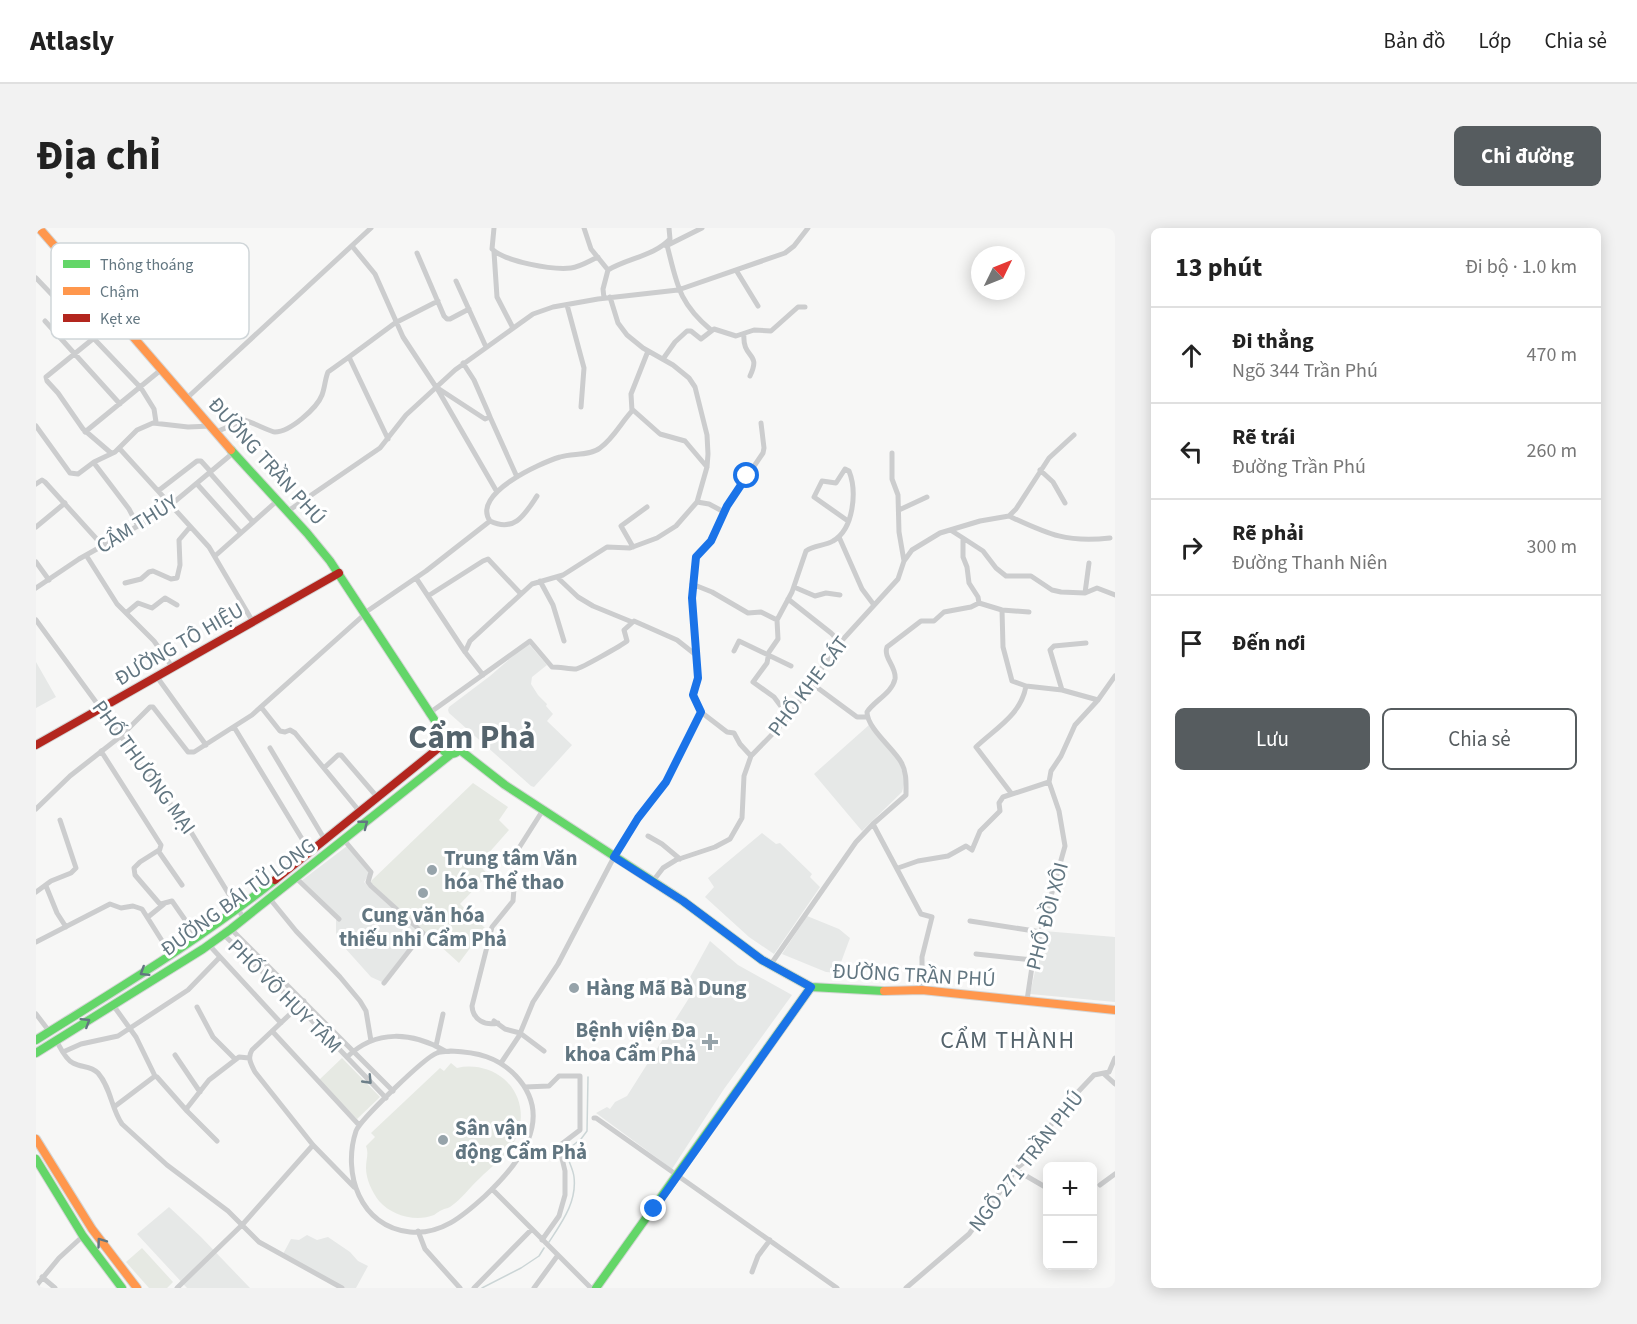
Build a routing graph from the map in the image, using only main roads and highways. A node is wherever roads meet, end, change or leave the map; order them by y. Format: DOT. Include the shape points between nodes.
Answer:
graph roads {
  1 [pos="39,228"];
  2 [pos="52,243"];
  3 [pos="136,339"];
  4 [pos="339,573"];
  5 [pos="445,736"];
  6 [pos="36,746"];
  7 [pos="441,746"];
  8 [pos="460,750"];
  9 [pos="450,755"];
  10 [pos="378,798"];
  11 [pos="386,807"];
  12 [pos="303,858"];
  13 [pos="311,866"];
  14 [pos="223,920"];
  15 [pos="215,925"];
  16 [pos="231,929"];
  17 [pos="223,934"];
  18 [pos="811,987"];
  19 [pos="1115,1010"];
  20 [pos="49,1031"];
  21 [pos="36,1040"];
  22 [pos="56,1040"];
  23 [pos="36,1053"];
  24 [pos="36,1140"];
  25 [pos="36,1159"];
  26 [pos="118,1265"];
  27 [pos="109,1272"];
  28 [pos="122,1288"];
  29 [pos="137,1288"];
  30 [pos="596,1288"];
  1 -- 2 [label="main road, ĐƯỜNG TRẦN PHÚ"];
  3 -- 4 [label="main road, ĐƯỜNG TRẦN PHÚ"];
  4 -- 5 [label="main road, ĐƯỜNG TRẦN PHÚ"];
  4 -- 6 [label="main road, ĐƯỜNG TÔ HIỆU"];
  5 -- 7 [label="main road"];
  5 -- 8 [label="main road" via="453,734 459,738"];
  7 -- 9 [label="main road"];
  7 -- 10 [label="main road, ĐƯỜNG BÁI TỬ LONG"];
  8 -- 9 [label="main road"];
  8 -- 18 [label="main road, ĐƯỜNG TRẦN PHÚ" via="762,960"];
  9 -- 11 [label="main road, ĐƯỜNG BÁI TỬ LONG"];
  10 -- 11 [label="main road"];
  10 -- 12 [label="main road, ĐƯỜNG BÁI TỬ LONG"];
  13 -- 11 [label="main road, ĐƯỜNG BÁI TỬ LONG, one-way"];
  12 -- 13 [label="main road"];
  12 -- 14 [label="main road, ĐƯỜNG BÁI TỬ LONG"];
  13 -- 16 [label="main road, ĐƯỜNG BÁI TỬ LONG"];
  14 -- 15 [label="main road, ĐƯỜNG BÁI TỬ LONG"];
  14 -- 16 [label="main road"];
  15 -- 17 [label="main road"];
  15 -- 20 [label="main road, ĐƯỜNG BÁI TỬ LONG, one-way"];
  16 -- 17 [label="main road, ĐƯỜNG BÁI TỬ LONG"];
  22 -- 17 [label="main road, ĐƯỜNG BÁI TỬ LONG, one-way"];
  18 -- 19 [label="main road, ĐƯỜNG TRẦN PHÚ" via="870,992 922,990"];
  18 -- 30 [label="main road"];
  20 -- 21 [label="main road, ĐƯỜNG BÁI TỬ LONG"];
  20 -- 22 [label="main road"];
  22 -- 23 [label="main road, ĐƯỜNG BÁI TỬ LONG"];
  26 -- 24 [label="main road, one-way"];
  25 -- 27 [label="main road"];
  26 -- 27 [label="main road"];
  26 -- 29 [label="main road"];
  27 -- 28 [label="main road"];
}
